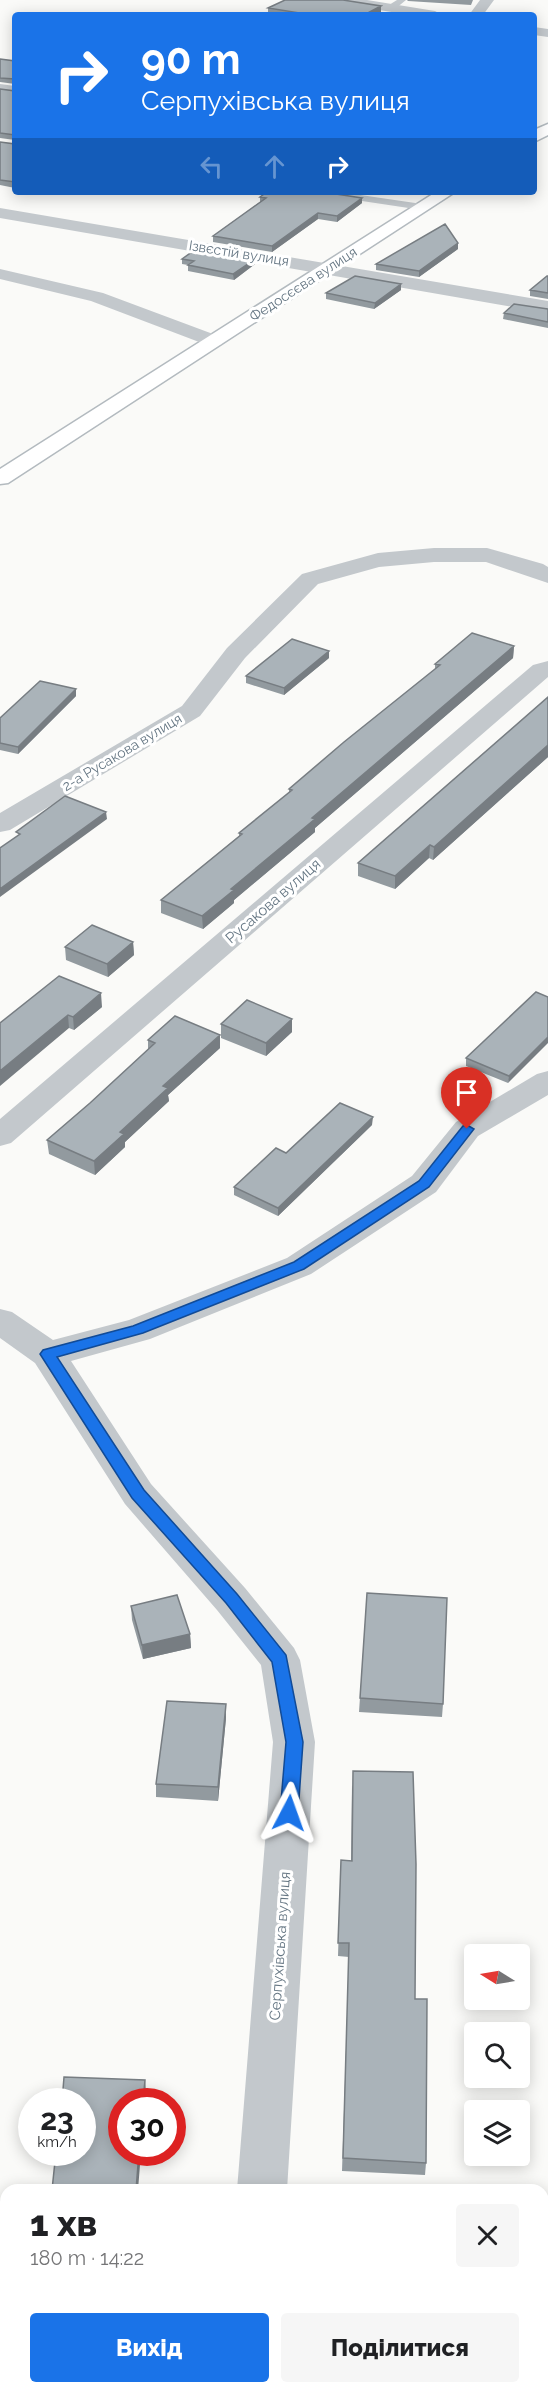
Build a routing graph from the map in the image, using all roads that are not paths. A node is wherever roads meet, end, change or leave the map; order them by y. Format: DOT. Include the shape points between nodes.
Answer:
graph roads {
  1 [pos="342,0"];
  2 [pos="397,4"];
  3 [pos="425,12"];
  4 [pos="342,195"];
  5 [pos="442,195"];
  6 [pos="422,207"];
  7 [pos="0,213"];
  8 [pos="328,268"];
  9 [pos="0,274"];
  10 [pos="548,307"];
  11 [pos="214,341"];
  12 [pos="0,478"];
  13 [pos="548,576"];
  14 [pos="548,668"];
  15 [pos="0,825"];
  16 [pos="548,1081"];
  17 [pos="0,1136"];
  18 [pos="0,1321"];
  19 [pos="48,1354"];
  20 [pos="262,2184"];
  1 -- 2 [label="street"];
  2 -- 3 [label="street"];
  4 -- 6 [label="lane"];
  5 -- 6 [label="main road, Федосєєва вулиця"];
  6 -- 8 [label="main road, Федосєєва вулиця"];
  7 -- 8 [label="street, Ізвєстій вулиця"];
  8 -- 10 [label="street, Ізвєстій вулиця"];
  8 -- 11 [label="main road, Федосєєва вулиця"];
  9 -- 11 [label="street" via="98,297"];
  11 -- 12 [label="main road, Федосєєва вулиця"];
  13 -- 15 [label="street, 2-а Русакова вулиця" via="487,555 434,555 378,560 310,579 236,653 191,711"];
  14 -- 17 [label="street, Русакова вулиця"];
  16 -- 19 [label="street" via="467,1129 424,1184 299,1266 138,1330"];
  18 -- 19 [label="street"];
  19 -- 20 [label="street, Серпухівська вулиця" via="138,1494 280,1659 294,1742"];
}
